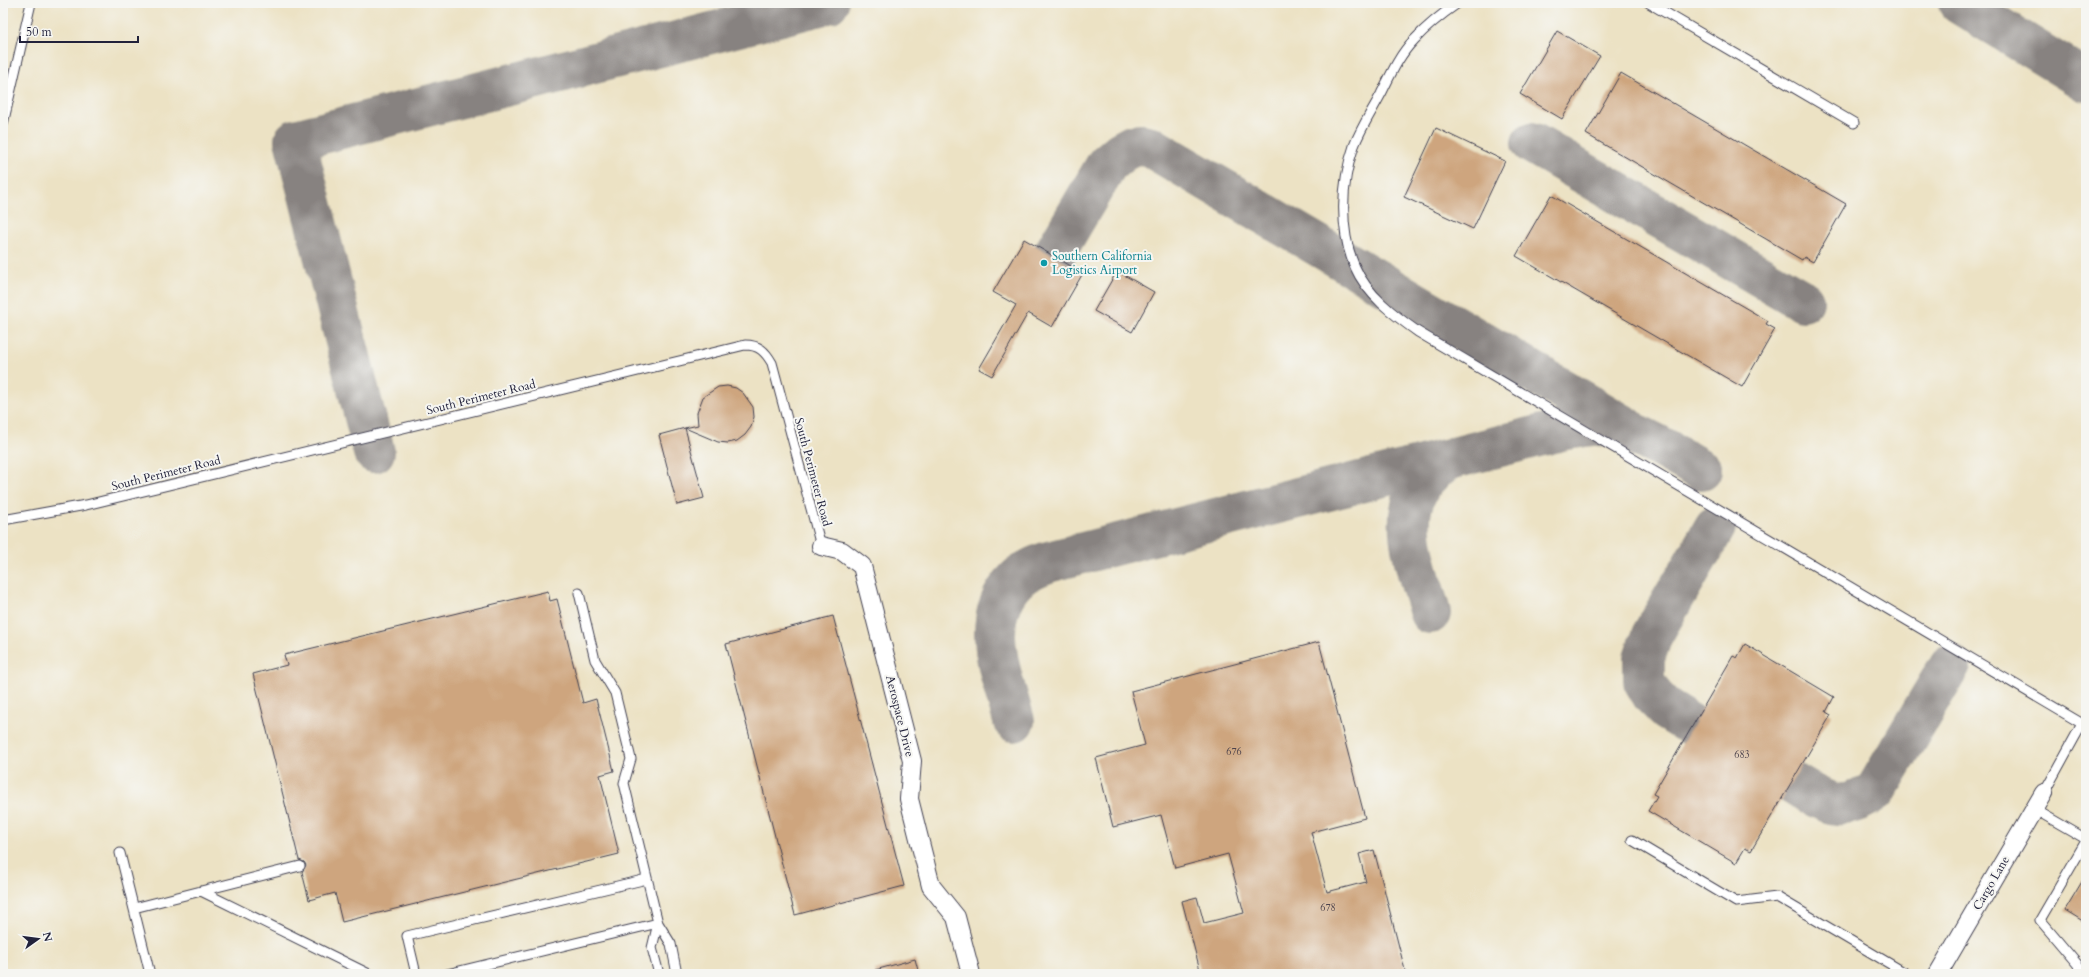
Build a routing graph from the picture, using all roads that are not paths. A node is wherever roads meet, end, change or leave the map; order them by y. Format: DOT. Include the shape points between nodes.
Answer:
graph roads {
  1 [pos="31,3"];
  2 [pos="1458,3"];
  3 [pos="1649,3"];
  4 [pos="1854,123"];
  5 [pos="3,124"];
  6 [pos="3,520"];
  7 [pos="821,546"];
  8 [pos="579,594"];
  9 [pos="2084,725"];
  10 [pos="2044,793"];
  11 [pos="2034,809"];
  12 [pos="1632,840"];
  13 [pos="2086,840"];
  14 [pos="120,853"];
  15 [pos="300,866"];
  16 [pos="647,879"];
  17 [pos="201,891"];
  18 [pos="134,908"];
  19 [pos="658,923"];
  20 [pos="2084,973"];
  21 [pos="150,974"];
  22 [pos="369,974"];
  23 [pos="416,974"];
  24 [pos="447,974"];
  25 [pos="659,974"];
  26 [pos="677,974"];
  27 [pos="971,974"];
  28 [pos="1907,974"];
  29 [pos="1938,974"];
  1 -- 5 [label="lane"];
  2 -- 9 [label="lane" via="1413,40 1398,60 1355,144 1347,170 1345,234 1355,268 1370,291 1394,315 1418,332"];
  3 -- 4 [label="lane"];
  6 -- 7 [label="lane, South Perimeter Road" via="86,505 745,345 755,345 766,352 772,363"];
  7 -- 27 [label="street, Aerospace Drive" via="842,551 862,566 912,761 909,799 931,886 956,917"];
  8 -- 16 [label="lane" via="595,660 615,693 631,759 624,783"];
  9 -- 10 [label="lane"];
  10 -- 11 [label="street, Cargo Lane"];
  11 -- 13 [label="lane"];
  11 -- 29 [label="street, Cargo Lane"];
  12 -- 28 [label="lane" via="1736,902 1777,897"];
  13 -- 20 [label="lane" via="2040,920"];
  14 -- 18 [label="lane"];
  15 -- 17 [label="lane"];
  16 -- 19 [label="lane"];
  16 -- 23 [label="lane" via="407,936"];
  17 -- 18 [label="lane"];
  17 -- 22 [label="lane"];
  18 -- 21 [label="lane"];
  19 -- 24 [label="lane"];
  19 -- 25 [label="lane" via="652,948"];
  19 -- 26 [label="lane" via="671,944"];
}
